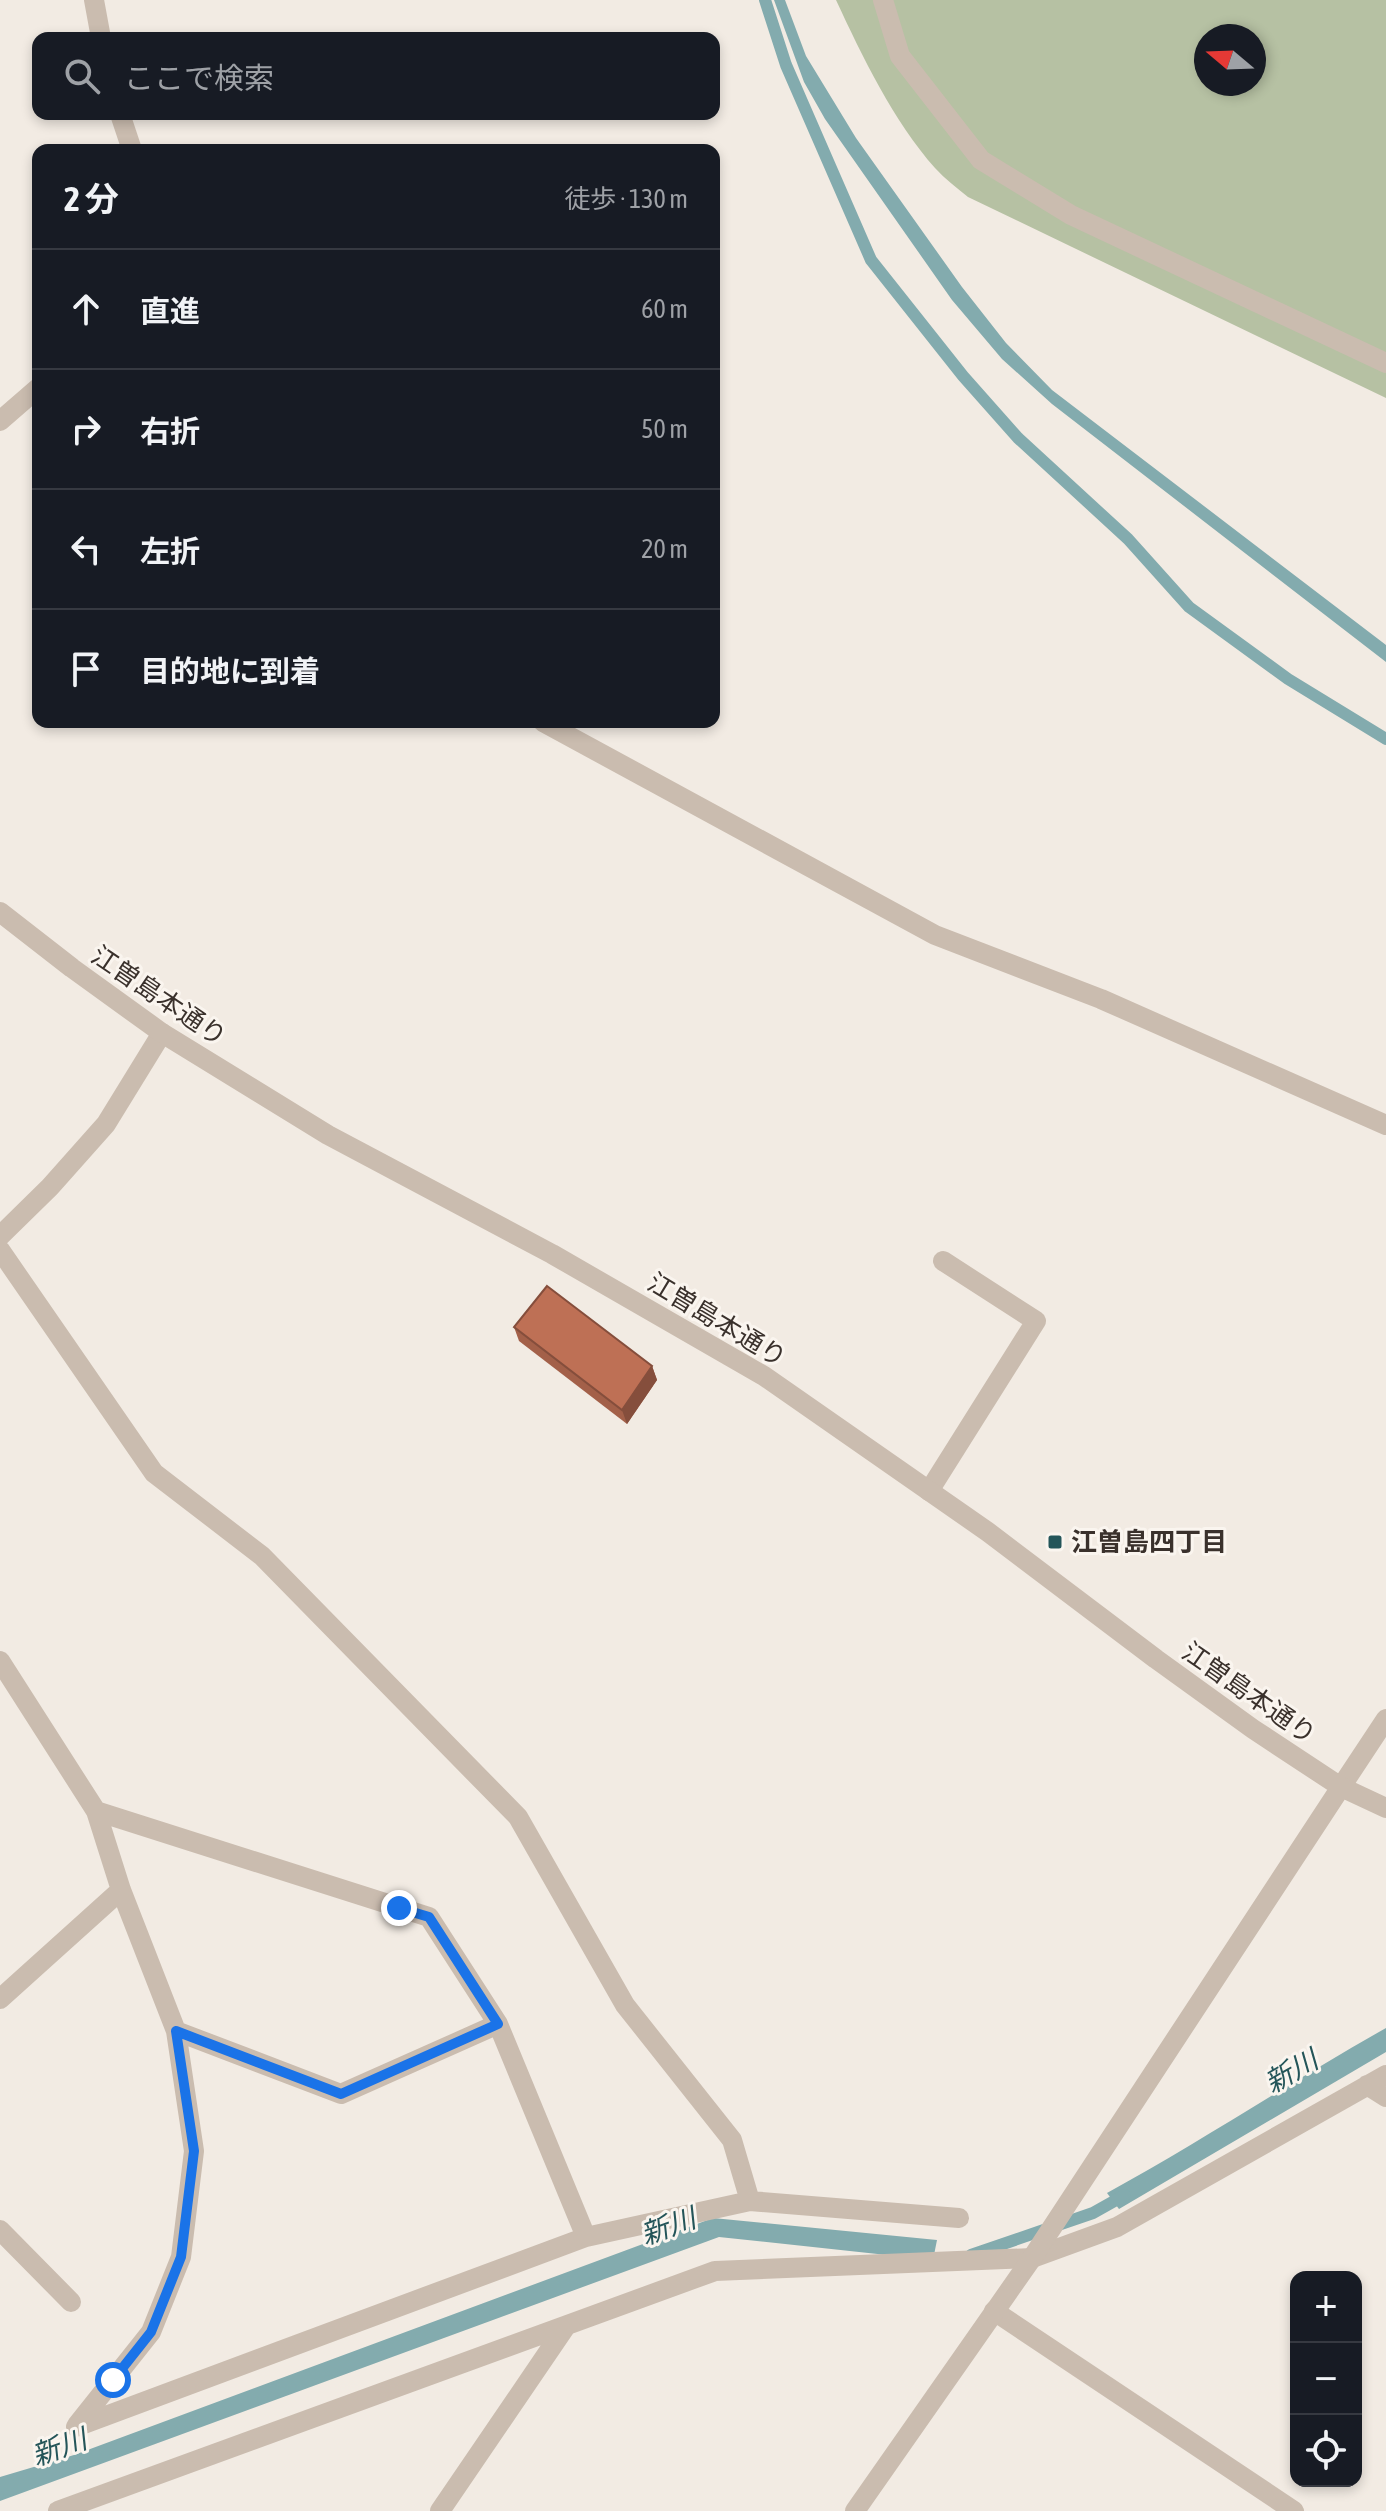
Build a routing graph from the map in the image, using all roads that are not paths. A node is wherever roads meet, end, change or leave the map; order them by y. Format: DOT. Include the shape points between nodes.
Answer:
graph roads {
  1 [pos="94,0"];
  2 [pos="883,0"];
  3 [pos="100,32"];
  4 [pos="122,120"];
  5 [pos="130,144"];
  6 [pos="1386,363"];
  7 [pos="32,393"];
  8 [pos="0,421"];
  9 [pos="554,728"];
  10 [pos="0,912"];
  11 [pos="162,1033"];
  12 [pos="1386,1125"];
  13 [pos="0,1236"];
  14 [pos="0,1250"];
  15 [pos="943,1261"];
  16 [pos="929,1491"];
  17 [pos="0,1661"];
  18 [pos="1386,1719"];
  19 [pos="1341,1787"];
  20 [pos="1386,1808"];
  21 [pos="96,1811"];
  22 [pos="121,1890"];
  23 [pos="0,1999"];
  24 [pos="498,2024"];
  25 [pos="176,2031"];
  26 [pos="1386,2075"];
  27 [pos="1367,2085"];
  28 [pos="1386,2097"];
  29 [pos="750,2201"];
  30 [pos="959,2218"];
  31 [pos="0,2230"];
  32 [pos="586,2237"];
  33 [pos="1032,2258"];
  34 [pos="71,2302"];
  35 [pos="994,2311"];
  36 [pos="566,2326"];
  37 [pos="58,2511"];
  38 [pos="440,2511"];
  39 [pos="855,2511"];
  40 [pos="1294,2511"];
  1 -- 3 [label="street"];
  2 -- 6 [label="street" via="900,56 981,160 1071,215"];
  4 -- 5 [label="street"];
  7 -- 8 [label="street"];
  9 -- 12 [label="street" via="935,935 1101,999"];
  10 -- 11 [label="street, 江曽島本通り"];
  11 -- 13 [label="street" via="106,1124"];
  11 -- 16 [label="street, 江曽島本通り" via="328,1135 552,1254 764,1376"];
  14 -- 29 [label="street" via="154,1473 262,1556 518,1817 625,2005 732,2140"];
  15 -- 16 [label="street" via="1036,1321"];
  16 -- 19 [label="street, 江曽島本通り" via="1253,1729"];
  17 -- 21 [label="street"];
  18 -- 19 [label="street"];
  19 -- 20 [label="street, 江曽島本通り"];
  19 -- 33 [label="street"];
  21 -- 22 [label="street"];
  21 -- 24 [label="street" via="429,1917"];
  22 -- 23 [label="street"];
  22 -- 25 [label="street"];
  24 -- 25 [label="street" via="341,2094"];
  24 -- 32 [label="street"];
  25 -- 32 [label="street" via="194,2151 181,2257 151,2332 76,2427"];
  26 -- 27 [label="street"];
  27 -- 28 [label="street"];
  27 -- 33 [label="street" via="1117,2227"];
  29 -- 30 [label="street"];
  29 -- 32 [label="street"];
  31 -- 34 [label="street"];
  33 -- 35 [label="street"];
  33 -- 36 [label="street" via="715,2271"];
  35 -- 39 [label="street"];
  35 -- 40 [label="street"];
  36 -- 37 [label="street"];
  36 -- 38 [label="street"];
}
